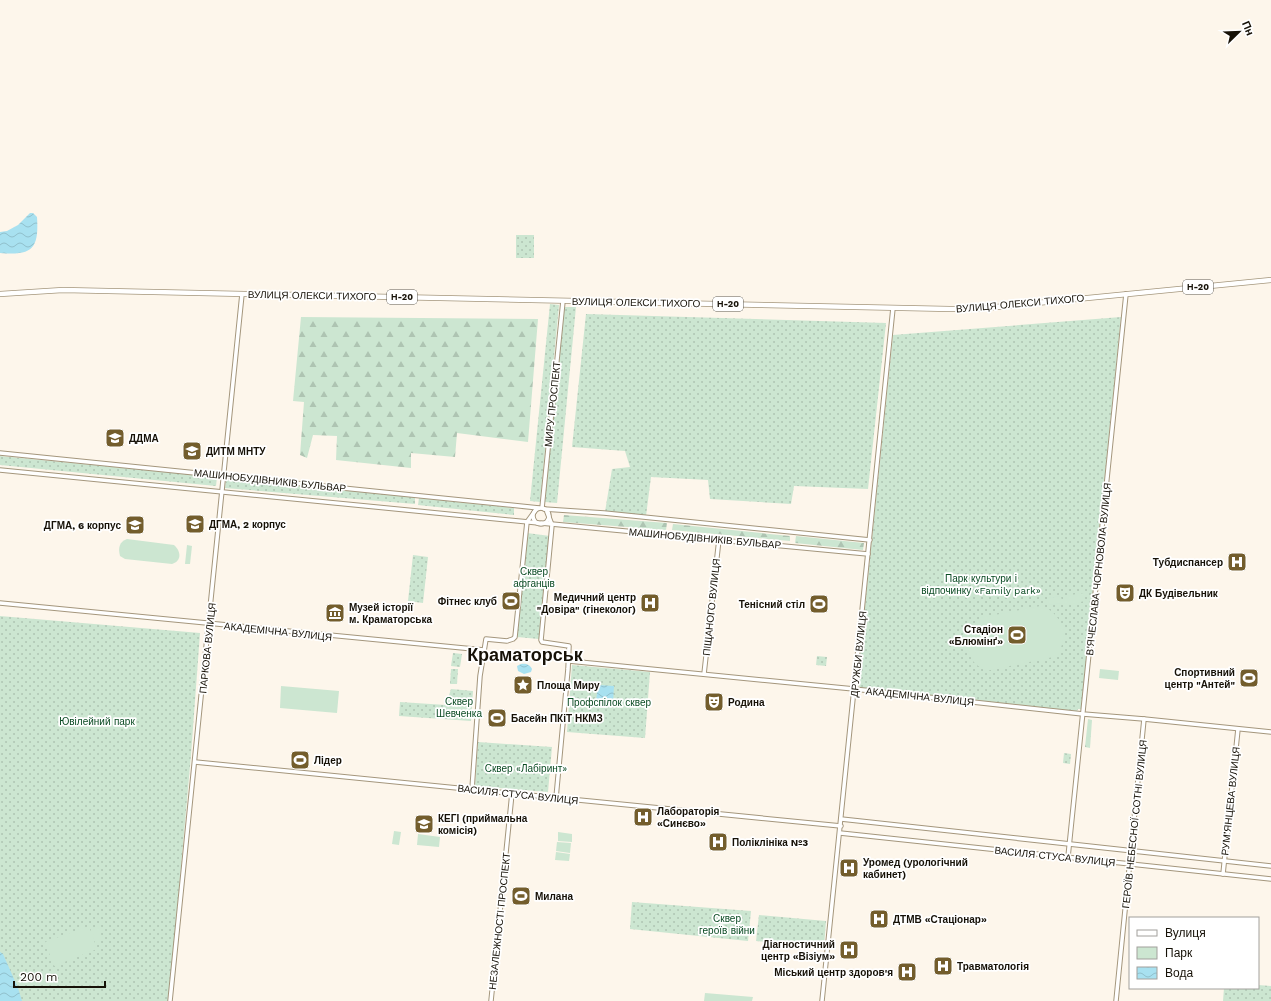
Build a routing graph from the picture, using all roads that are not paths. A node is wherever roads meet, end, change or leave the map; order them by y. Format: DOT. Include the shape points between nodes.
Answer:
graph roads {
  1 [pos="1271,280"];
  2 [pos="0,294"];
  3 [pos="242,294"];
  4 [pos="1126,294"];
  5 [pos="563,301"];
  6 [pos="893,308"];
  7 [pos="0,453"];
  8 [pos="0,470"];
  9 [pos="224,475"];
  10 [pos="222,492"];
  11 [pos="542,508"];
  12 [pos="535,510"];
  13 [pos="548,512"];
  14 [pos="527,522"];
  15 [pos="540,523"];
  16 [pos="552,525"];
  17 [pos="719,539"];
  18 [pos="870,540"];
  19 [pos="868,554"];
  20 [pos="0,603"];
  21 [pos="210,624"];
  22 [pos="484,650"];
  23 [pos="569,661"];
  24 [pos="704,674"];
  25 [pos="854,689"];
  26 [pos="1083,714"];
  27 [pos="1144,719"];
  28 [pos="1238,729"];
  29 [pos="1271,732"];
  30 [pos="195,762"];
  31 [pos="472,789"];
  32 [pos="512,793"];
  33 [pos="556,798"];
  34 [pos="841,819"];
  35 [pos="840,826"];
  36 [pos="840,833"];
  37 [pos="1070,844"];
  38 [pos="1131,850"];
  39 [pos="1068,856"];
  40 [pos="1225,860"];
  41 [pos="1130,864"];
  42 [pos="1271,866"];
  43 [pos="1223,874"];
  44 [pos="1271,879"];
  45 [pos="170,1001"];
  46 [pos="491,1001"];
  47 [pos="822,1001"];
  48 [pos="1116,1001"];
  1 -- 4 [label="main road, ВУЛИЦЯ ОЛЕКСИ ТИХОГО / Н-20"];
  2 -- 3 [label="main road, ВУЛИЦЯ ОЛЕКСИ ТИХОГО / Н-20" via="63,290"];
  3 -- 5 [label="main road, ВУЛИЦЯ ОЛЕКСИ ТИХОГО / Н-20"];
  3 -- 9 [label="street, ПАРКОВА ВУЛИЦЯ"];
  4 -- 6 [label="main road, ВУЛИЦЯ ОЛЕКСИ ТИХОГО / Н-20" via="950,310"];
  4 -- 26 [label="street, В'ЯЧЕСЛАВА ЧОРНОВОЛА ВУЛИЦЯ"];
  5 -- 6 [label="main road, ВУЛИЦЯ ОЛЕКСИ ТИХОГО / Н-20"];
  5 -- 11 [label="street, МИРУ ПРОСПЕКТ"];
  6 -- 18 [label="street, ДРУЖБИ ВУЛИЦЯ"];
  7 -- 9 [label="street, МАШИНОБУДІВНИКІВ БУЛЬВАР"];
  8 -- 10 [label="street, МАШИНОБУДІВНИКІВ БУЛЬВАР"];
  9 -- 10 [label="street, ПАРКОВА ВУЛИЦЯ"];
  9 -- 11 [label="street, МАШИНОБУДІВНИКІВ БУЛЬВАР"];
  10 -- 14 [label="street, МАШИНОБУДІВНИКІВ БУЛЬВАР"];
  10 -- 21 [label="street, ПАРКОВА ВУЛИЦЯ"];
  11 -- 12 [label="street"];
  11 -- 13 [label="street"];
  11 -- 18 [label="street, МАШИНОБУДІВНИКІВ БУЛЬВАР"];
  12 -- 14 [label="street"];
  12 -- 15 [label="street" via="533,518"];
  13 -- 15 [label="street" via="547,519"];
  13 -- 16 [label="street"];
  14 -- 15 [label="street, МАШИНОБУДІВНИКІВ БУЛЬВАР"];
  14 -- 22 [label="street" via="515,637 507,641 486,639"];
  15 -- 16 [label="street, МАШИНОБУДІВНИКІВ БУЛЬВАР"];
  16 -- 17 [label="street, МАШИНОБУДІВНИКІВ БУЛЬВАР"];
  16 -- 23 [label="street" via="541,640 569,646"];
  17 -- 19 [label="street, МАШИНОБУДІВНИКІВ БУЛЬВАР"];
  17 -- 24 [label="street, ПІЩАНОГО ВУЛИЦЯ"];
  18 -- 19 [label="street, ДРУЖБИ ВУЛИЦЯ"];
  19 -- 25 [label="street, ДРУЖБИ ВУЛИЦЯ"];
  20 -- 21 [label="street, АКАДЕМІЧНА ВУЛИЦЯ"];
  21 -- 22 [label="street, АКАДЕМІЧНА ВУЛИЦЯ"];
  21 -- 30 [label="street, ПАРКОВА ВУЛИЦЯ"];
  22 -- 31 [label="street"];
  23 -- 24 [label="street, АКАДЕМІЧНА ВУЛИЦЯ"];
  23 -- 33 [label="street"];
  24 -- 25 [label="street, АКАДЕМІЧНА ВУЛИЦЯ"];
  25 -- 26 [label="street, АКАДЕМІЧНА ВУЛИЦЯ"];
  25 -- 34 [label="street, ДРУЖБИ ВУЛИЦЯ"];
  26 -- 27 [label="street, АКАДЕМІЧНА ВУЛИЦЯ"];
  26 -- 37 [label="street, В'ЯЧЕСЛАВА ЧОРНОВОЛА ВУЛИЦЯ"];
  27 -- 28 [label="street, АКАДЕМІЧНА ВУЛИЦЯ"];
  27 -- 38 [label="street, ГЕРОЇВ НЕБЕСНОЇ СОТНІ ВУЛИЦЯ"];
  28 -- 29 [label="street, АКАДЕМІЧНА ВУЛИЦЯ"];
  28 -- 40 [label="street, РУМ’ЯНЦЕВА ВУЛИЦЯ"];
  30 -- 31 [label="street, ВАСИЛЯ СТУСА ВУЛИЦЯ"];
  30 -- 45 [label="street, ПАРКОВА ВУЛИЦЯ"];
  31 -- 32 [label="street, ВАСИЛЯ СТУСА ВУЛИЦЯ"];
  32 -- 33 [label="street, ВАСИЛЯ СТУСА ВУЛИЦЯ"];
  32 -- 46 [label="street, НЕЗАЛЕЖНОСТІ ПРОСПЕКТ"];
  33 -- 35 [label="street, ВАСИЛЯ СТУСА ВУЛИЦЯ"];
  34 -- 35 [label="street, ДРУЖБИ ВУЛИЦЯ"];
  34 -- 37 [label="street, ВАСИЛЯ СТУСА ВУЛИЦЯ"];
  35 -- 36 [label="street, ДРУЖБИ ВУЛИЦЯ"];
  36 -- 39 [label="street, ВАСИЛЯ СТУСА ВУЛИЦЯ"];
  36 -- 47 [label="street, ДРУЖБИ ВУЛИЦЯ"];
  37 -- 38 [label="street, ВАСИЛЯ СТУСА ВУЛИЦЯ"];
  37 -- 39 [label="street, В'ЯЧЕСЛАВА ЧОРНОВОЛА ВУЛИЦЯ"];
  38 -- 40 [label="street, ВАСИЛЯ СТУСА ВУЛИЦЯ"];
  38 -- 41 [label="street, ГЕРОЇВ НЕБЕСНОЇ СОТНІ ВУЛИЦЯ"];
  39 -- 41 [label="street, ВАСИЛЯ СТУСА ВУЛИЦЯ"];
  40 -- 42 [label="street, ВАСИЛЯ СТУСА ВУЛИЦЯ"];
  40 -- 43 [label="street, РУМ’ЯНЦЕВА ВУЛИЦЯ"];
  41 -- 43 [label="street, ВАСИЛЯ СТУСА ВУЛИЦЯ"];
  41 -- 48 [label="street, ГЕРОЇВ НЕБЕСНОЇ СОТНІ ВУЛИЦЯ"];
  43 -- 44 [label="street, ВАСИЛЯ СТУСА ВУЛИЦЯ"];
}
